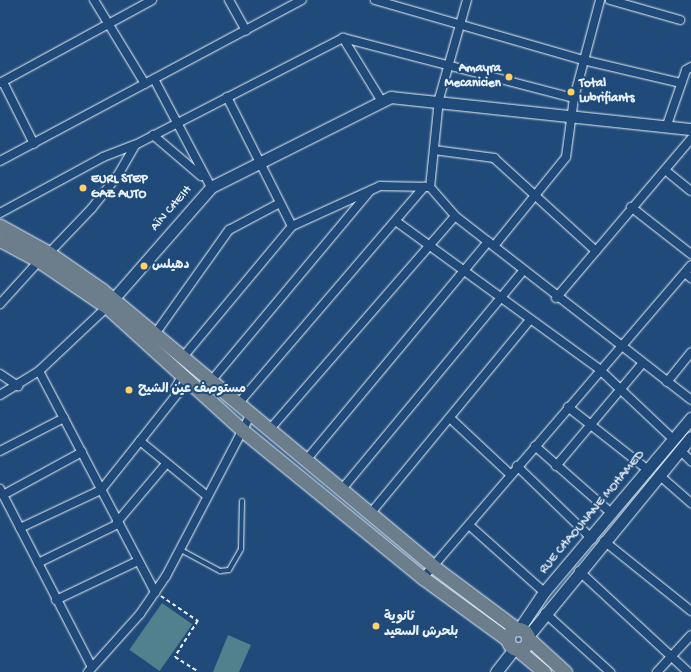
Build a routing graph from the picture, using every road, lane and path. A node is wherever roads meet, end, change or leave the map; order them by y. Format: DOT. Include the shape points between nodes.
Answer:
graph roads {
  1 [pos="94,0"];
  2 [pos="152,0"];
  3 [pos="229,0"];
  4 [pos="302,0"];
  5 [pos="375,0"];
  6 [pos="467,0"];
  7 [pos="600,0"];
  8 [pos="610,0"];
  9 [pos="680,20"];
  10 [pos="107,24"];
  11 [pos="460,24"];
  12 [pos="246,31"];
  13 [pos="343,38"];
  14 [pos="583,60"];
  15 [pos="448,66"];
  16 [pos="691,67"];
  17 [pos="154,80"];
  18 [pos="1,82"];
  19 [pos="681,83"];
  20 [pos="145,84"];
  21 [pos="227,96"];
  22 [pos="574,98"];
  23 [pos="439,99"];
  24 [pos="381,100"];
  25 [pos="572,114"];
  26 [pos="177,123"];
  27 [pos="667,125"];
  28 [pos="691,129"];
  29 [pos="153,135"];
  30 [pos="690,143"];
  31 [pos="34,144"];
  32 [pos="135,145"];
  33 [pos="434,150"];
  34 [pos="0,161"];
  35 [pos="260,164"];
  36 [pos="665,170"];
  37 [pos="207,182"];
  38 [pos="427,187"];
  39 [pos="371,189"];
  40 [pos="691,191"];
  41 [pos="538,194"];
  42 [pos="278,204"];
  43 [pos="631,207"];
  44 [pos="0,213"];
  45 [pos="455,216"];
  46 [pos="398,222"];
  47 [pos="0,226"];
  48 [pos="292,226"];
  49 [pos="0,240"];
  50 [pos="491,244"];
  51 [pos="427,246"];
  52 [pos="596,251"];
  53 [pos="691,254"];
  54 [pos="44,257"];
  55 [pos="691,265"];
  56 [pos="523,270"];
  57 [pos="462,271"];
  58 [pos="688,275"];
  59 [pos="500,298"];
  60 [pos="556,298"];
  61 [pos="110,303"];
  62 [pos="0,304"];
  63 [pos="530,320"];
  64 [pos="155,334"];
  65 [pos="621,346"];
  66 [pos="691,352"];
  67 [pos="184,357"];
  68 [pos="642,364"];
  69 [pos="599,369"];
  70 [pos="39,371"];
  71 [pos="0,374"];
  72 [pos="186,376"];
  73 [pos="211,381"];
  74 [pos="667,382"];
  75 [pos="18,386"];
  76 [pos="173,388"];
  77 [pos="619,390"];
  78 [pos="0,394"];
  79 [pos="691,400"];
  80 [pos="238,404"];
  81 [pos="568,407"];
  82 [pos="251,414"];
  83 [pos="64,418"];
  84 [pos="450,418"];
  85 [pos="691,418"];
  86 [pos="590,426"];
  87 [pos="270,429"];
  88 [pos="242,430"];
  89 [pos="691,437"];
  90 [pos="673,439"];
  91 [pos="140,441"];
  92 [pos="535,446"];
  93 [pos="0,450"];
  94 [pos="680,450"];
  95 [pos="82,452"];
  96 [pos="306,459"];
  97 [pos="691,461"];
  98 [pos="166,464"];
  99 [pos="518,466"];
  100 [pos="556,466"];
  101 [pos="648,470"];
  102 [pos="511,475"];
  103 [pos="659,475"];
  104 [pos="342,489"];
  105 [pos="101,490"];
  106 [pos="2,492"];
  107 [pos="206,495"];
  108 [pos="242,501"];
  109 [pos="691,503"];
  110 [pos="370,514"];
  111 [pos="612,514"];
  112 [pos="118,523"];
  113 [pos="469,525"];
  114 [pos="20,528"];
  115 [pos="592,539"];
  116 [pos="604,541"];
  117 [pos="178,549"];
  118 [pos="138,561"];
  119 [pos="38,562"];
  120 [pos="434,567"];
  121 [pos="579,571"];
  122 [pos="423,578"];
  123 [pos="155,592"];
  124 [pos="544,592"];
  125 [pos="56,600"];
  126 [pos="691,611"];
  127 [pos="545,613"];
  128 [pos="523,633"];
  129 [pos="691,635"];
  130 [pos="513,646"];
  131 [pos="672,656"];
  132 [pos="90,670"];
  133 [pos="199,672"];
  134 [pos="496,672"];
  135 [pos="544,672"];
  136 [pos="565,672"];
  137 [pos="610,672"];
  138 [pos="657,672"];
  139 [pos="688,672"];
  1 -- 10 [label="street"];
  2 -- 10 [label="street"];
  3 -- 12 [label="street"];
  4 -- 12 [label="street"];
  5 -- 11 [label="street"];
  6 -- 11 [label="street"];
  7 -- 14 [label="street"];
  8 -- 9 [label="street"];
  10 -- 18 [label="street"];
  10 -- 20 [label="street"];
  11 -- 14 [label="street"];
  11 -- 15 [label="street"];
  12 -- 17 [label="street"];
  13 -- 15 [label="street"];
  13 -- 21 [label="street"];
  13 -- 24 [label="street"];
  14 -- 19 [label="street"];
  14 -- 22 [label="street"];
  15 -- 22 [label="street"];
  15 -- 23 [label="street"];
  16 -- 19 [label="street"];
  17 -- 20 [label="street"];
  17 -- 26 [label="street, AÏN CHEIH"];
  18 -- 31 [label="street"];
  19 -- 27 [label="street"];
  20 -- 31 [label="street"];
  21 -- 26 [label="street"];
  21 -- 35 [label="street"];
  22 -- 25 [label="street"];
  23 -- 24 [label="street" via="391,97"];
  23 -- 25 [label="street"];
  23 -- 33 [label="street"];
  24 -- 35 [label="street"];
  25 -- 27 [label="street"];
  25 -- 41 [label="street" via="566,157"];
  26 -- 29 [label="street"];
  26 -- 37 [label="street, AÏN CHEIH"];
  27 -- 28 [label="street"];
  29 -- 32 [label="street"];
  29 -- 37 [label="street"];
  30 -- 36 [label="street"];
  31 -- 34 [label="street"];
  32 -- 44 [label="street" via="103,157"];
  32 -- 54 [label="street" via="118,175 92,208"];
  33 -- 38 [label="street"];
  33 -- 41 [label="street" via="494,158"];
  35 -- 37 [label="street"];
  35 -- 42 [label="street"];
  36 -- 40 [label="street"];
  36 -- 43 [label="street"];
  37 -- 61 [label="street, AÏN CHEIH"];
  38 -- 39 [label="street" via="398,184"];
  38 -- 45 [label="street"];
  38 -- 46 [label="street"];
  39 -- 48 [label="street"];
  39 -- 73 [label="street"];
  41 -- 50 [label="street"];
  41 -- 52 [label="street"];
  42 -- 48 [label="street"];
  42 -- 64 [label="street" via="229,230"];
  43 -- 52 [label="street"];
  43 -- 53 [label="street"];
  45 -- 50 [label="street"];
  45 -- 51 [label="street"];
  46 -- 51 [label="street"];
  46 -- 80 [label="street"];
  47 -- 54 [label="main road"];
  48 -- 67 [label="street"];
  49 -- 54 [label="main road"];
  50 -- 56 [label="street"];
  50 -- 57 [label="street"];
  51 -- 57 [label="street"];
  51 -- 87 [label="street"];
  52 -- 60 [label="street"];
  54 -- 61 [label="main road"];
  54 -- 62 [label="street"];
  55 -- 58 [label="street"];
  56 -- 59 [label="street"];
  56 -- 60 [label="street"];
  57 -- 59 [label="street"];
  57 -- 96 [label="street"];
  58 -- 65 [label="street"];
  59 -- 63 [label="street"];
  59 -- 104 [label="street"];
  60 -- 65 [label="street"];
  61 -- 64 [label="main road"];
  61 -- 70 [label="street"];
  61 -- 72 [label="main road"];
  63 -- 69 [label="street"];
  63 -- 84 [label="street"];
  64 -- 67 [label="main road"];
  65 -- 68 [label="street"];
  65 -- 69 [label="street"];
  66 -- 74 [label="street"];
  67 -- 73 [label="main road"];
  68 -- 74 [label="street"];
  68 -- 77 [label="street"];
  69 -- 77 [label="street"];
  69 -- 81 [label="street"];
  70 -- 75 [label="street"];
  70 -- 83 [label="street"];
  71 -- 75 [label="street"];
  72 -- 76 [label="lane"];
  72 -- 88 [label="main road"];
  72 -- 91 [label="street"];
  73 -- 80 [label="main road"];
  74 -- 79 [label="street"];
  75 -- 78 [label="street"];
  77 -- 86 [label="street"];
  77 -- 90 [label="street"];
  80 -- 82 [label="main road"];
  81 -- 86 [label="street"];
  81 -- 92 [label="street"];
  82 -- 87 [label="main road"];
  82 -- 88 [label="street"];
  83 -- 93 [label="street"];
  83 -- 95 [label="street"];
  84 -- 102 [label="street"];
  84 -- 110 [label="street"];
  85 -- 90 [label="street, RUE CHAOUNANE MOHAMED"];
  86 -- 100 [label="street"];
  86 -- 101 [label="street"];
  87 -- 96 [label="main road"];
  88 -- 107 [label="street"];
  88 -- 122 [label="main road"];
  89 -- 94 [label="street, RUE CHAOUNANE MOHAMED"];
  90 -- 101 [label="street, RUE CHAOUNANE MOHAMED"];
  91 -- 98 [label="street"];
  91 -- 105 [label="street"];
  92 -- 99 [label="street"];
  92 -- 100 [label="street"];
  94 -- 97 [label="street"];
  94 -- 103 [label="street, RUE CHAOUNANE MOHAMED"];
  95 -- 105 [label="street"];
  95 -- 106 [label="street"];
  96 -- 104 [label="main road"];
  98 -- 107 [label="street"];
  98 -- 112 [label="street"];
  99 -- 102 [label="street"];
  99 -- 115 [label="street"];
  100 -- 111 [label="street"];
  101 -- 111 [label="street, RUE CHAOUNANE MOHAMED"];
  102 -- 113 [label="street"];
  103 -- 109 [label="street"];
  103 -- 116 [label="street, RUE CHAOUNANE MOHAMED"];
  104 -- 110 [label="main road"];
  105 -- 112 [label="street"];
  105 -- 114 [label="street"];
  106 -- 114 [label="street"];
  107 -- 117 [label="street"];
  108 -- 117 [label="lane" via="241,549 229,570 220,572"];
  110 -- 120 [label="main road"];
  111 -- 115 [label="street, RUE CHAOUNANE MOHAMED"];
  112 -- 118 [label="street"];
  112 -- 119 [label="street"];
  113 -- 120 [label="street"];
  113 -- 124 [label="street"];
  114 -- 119 [label="street"];
  115 -- 124 [label="street, RUE CHAOUNANE MOHAMED"];
  116 -- 121 [label="street, RUE CHAOUNANE MOHAMED"];
  116 -- 126 [label="street"];
  117 -- 123 [label="street"];
  118 -- 123 [label="street"];
  118 -- 125 [label="street"];
  119 -- 125 [label="street"];
  120 -- 122 [label="street"];
  120 -- 128 [label="main road"];
  121 -- 127 [label="street, RUE CHAOUNANE MOHAMED"];
  121 -- 131 [label="street"];
  122 -- 130 [label="main road"];
  123 -- 132 [label="street"];
  123 -- 133 [label="path" via="198,621 175,657"];
  124 -- 128 [label="street, RUE CHAOUNANE MOHAMED"];
  125 -- 132 [label="street"];
  127 -- 128 [label="street, RUE CHAOUNANE MOHAMED"];
  127 -- 137 [label="street"];
  128 -- 130 [label="main road"];
  128 -- 130 [label="main road" via="526,647"];
  128 -- 136 [label="main road"];
  129 -- 131 [label="street"];
  130 -- 134 [label="street"];
  130 -- 135 [label="main road"];
  131 -- 138 [label="street"];
  131 -- 139 [label="street"];
}
